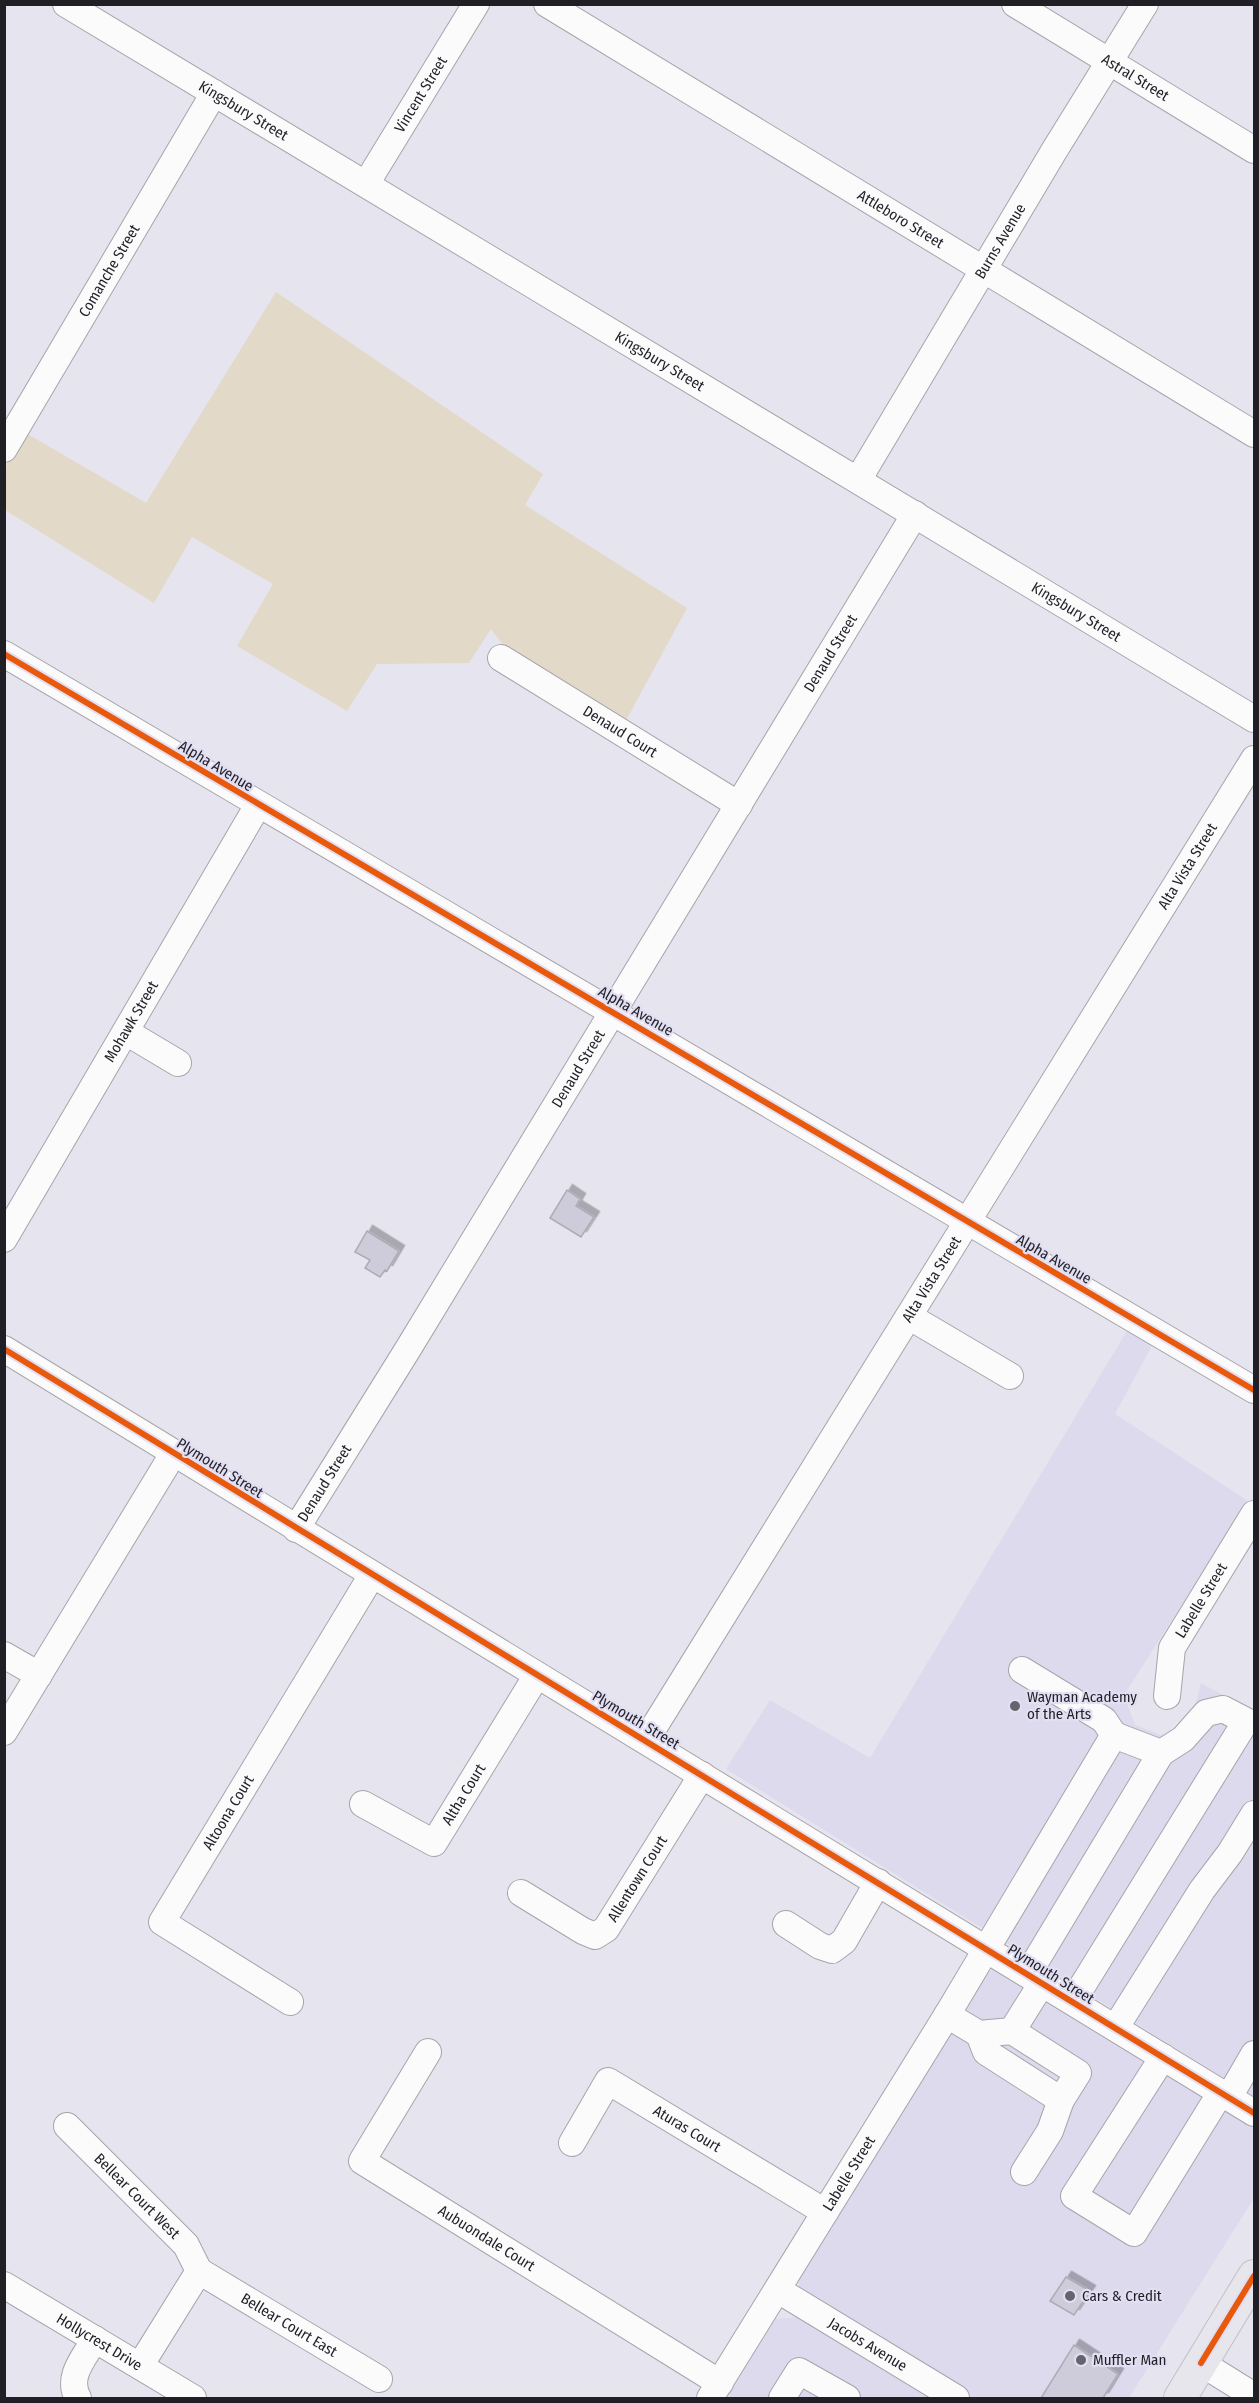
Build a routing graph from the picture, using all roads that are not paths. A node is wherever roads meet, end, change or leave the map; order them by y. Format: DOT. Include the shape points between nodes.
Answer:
graph roads {
  1 [pos="66,4"];
  2 [pos="476,4"];
  3 [pos="547,4"];
  4 [pos="1015,4"];
  5 [pos="1145,4"];
  6 [pos="1110,62"];
  7 [pos="214,93"];
  8 [pos="1254,150"];
  9 [pos="366,184"];
  10 [pos="983,270"];
  11 [pos="12,421"];
  12 [pos="1254,434"];
  13 [pos="4,449"];
  14 [pos="858,480"];
  15 [pos="915,514"];
  16 [pos="4,654"];
  17 [pos="501,658"];
  18 [pos="1254,719"];
  19 [pos="1254,759"];
  20 [pos="258,805"];
  21 [pos="739,805"];
  22 [pos="612,1011"];
  23 [pos="126,1032"];
  24 [pos="178,1063"];
  25 [pos="968,1222"];
  26 [pos="4,1239"];
  27 [pos="909,1317"];
  28 [pos="4,1349"];
  29 [pos="1010,1376"];
  30 [pos="1254,1390"];
  31 [pos="173,1454"];
  32 [pos="1254,1515"];
  33 [pos="296,1529"];
  34 [pos="372,1575"];
  35 [pos="4,1654"];
  36 [pos="1022,1670"];
  37 [pos="537,1675"];
  38 [pos="39,1676"];
  39 [pos="1167,1696"];
  40 [pos="1250,1723"];
  41 [pos="4,1732"];
  42 [pos="1114,1735"];
  43 [pos="646,1740"];
  44 [pos="1161,1753"];
  45 [pos="702,1775"];
  46 [pos="363,1804"];
  47 [pos="1254,1814"];
  48 [pos="878,1882"];
  49 [pos="521,1893"];
  50 [pos="786,1923"];
  51 [pos="987,1949"];
  52 [pos="1035,1978"];
  53 [pos="290,2001"];
  54 [pos="1073,2001"];
  55 [pos="947,2015"];
  56 [pos="1116,2027"];
  57 [pos="1012,2031"];
  58 [pos="979,2034"];
  59 [pos="428,2052"];
  60 [pos="1254,2054"];
  61 [pos="1163,2057"];
  62 [pos="1225,2095"];
  63 [pos="1061,2100"];
  64 [pos="1254,2113"];
  65 [pos="67,2126"];
  66 [pos="572,2143"];
  67 [pos="1024,2172"];
  68 [pos="825,2212"];
  69 [pos="199,2271"];
  70 [pos="1254,2276"];
  71 [pos="4,2285"];
  72 [pos="778,2290"];
  73 [pos="95,2339"];
  74 [pos="1201,2363"];
  75 [pos="140,2366"];
  76 [pos="379,2379"];
  77 [pos="715,2391"];
  78 [pos="1254,2396"];
  79 [pos="187,2397"];
  80 [pos="78,2398"];
  81 [pos="782,2398"];
  82 [pos="848,2398"];
  83 [pos="957,2398"];
  84 [pos="1180,2398"];
  1 -- 7 [label="street, Kingsbury Street"];
  2 -- 9 [label="street, Vincent Street"];
  3 -- 10 [label="street, Attleboro Street"];
  4 -- 6 [label="street, Astral Street"];
  5 -- 6 [label="street, Burns Avenue"];
  6 -- 8 [label="street, Astral Street"];
  6 -- 10 [label="street, Burns Avenue"];
  7 -- 9 [label="street, Kingsbury Street"];
  7 -- 11 [label="street, Comanche Street"];
  9 -- 14 [label="street, Kingsbury Street"];
  10 -- 12 [label="street, Attleboro Street"];
  10 -- 14 [label="street, Burns Avenue"];
  11 -- 13 [label="street, Comanche Street"];
  14 -- 15 [label="street, Kingsbury Street"];
  15 -- 18 [label="street, Kingsbury Street"];
  15 -- 21 [label="street, Denaud Street"];
  16 -- 20 [label="street, Alpha Avenue"];
  17 -- 21 [label="street, Denaud Court"];
  19 -- 25 [label="street, Alta Vista Street"];
  20 -- 22 [label="street, Alpha Avenue"];
  20 -- 23 [label="street, Mohawk Street"];
  21 -- 22 [label="street, Denaud Street"];
  22 -- 25 [label="street, Alpha Avenue"];
  22 -- 33 [label="street, Denaud Street"];
  23 -- 24 [label="street"];
  23 -- 26 [label="street, Mohawk Street"];
  25 -- 27 [label="street, Alta Vista Street"];
  25 -- 30 [label="street, Alpha Avenue"];
  27 -- 29 [label="street"];
  27 -- 43 [label="street, Alta Vista Street"];
  28 -- 31 [label="street, Plymouth Street"];
  31 -- 33 [label="street, Plymouth Street"];
  31 -- 38 [label="street"];
  32 -- 39 [label="street, Labelle Street" via="1172,1648"];
  33 -- 34 [label="street, Plymouth Street"];
  34 -- 37 [label="street, Plymouth Street"];
  34 -- 53 [label="street, Altoona Court" via="162,1922"];
  35 -- 38 [label="street"];
  36 -- 42 [label="street" via="1104,1720"];
  37 -- 43 [label="street, Plymouth Street"];
  37 -- 46 [label="street, Altha Court" via="434,1843"];
  38 -- 41 [label="street"];
  40 -- 44 [label="street" via="1223,1709 1206,1713 1183,1739"];
  40 -- 54 [label="street"];
  42 -- 44 [label="street"];
  42 -- 51 [label="street, Labelle Street"];
  43 -- 45 [label="street, Plymouth Street"];
  44 -- 52 [label="street"];
  45 -- 48 [label="street, Plymouth Street"];
  45 -- 49 [label="street, Allentown Court" via="606,1929 595,1936 583,1931"];
  47 -- 56 [label="street"];
  48 -- 50 [label="street" via="844,1941 832,1950"];
  48 -- 51 [label="street, Plymouth Street"];
  51 -- 52 [label="street, Plymouth Street"];
  51 -- 55 [label="street, Labelle Street"];
  52 -- 54 [label="street, Plymouth Street"];
  52 -- 57 [label="street"];
  54 -- 56 [label="street, Plymouth Street"];
  55 -- 58 [label="street"];
  55 -- 68 [label="street, Labelle Street"];
  56 -- 61 [label="street, Plymouth Street"];
  57 -- 58 [label="street"];
  57 -- 63 [label="street" via="1078,2073"];
  58 -- 63 [label="street" via="986,2052"];
  59 -- 77 [label="street, Aubuondale Court" via="362,2160"];
  60 -- 62 [label="street"];
  61 -- 62 [label="street, Plymouth Street"];
  61 -- 62 [label="street" via="1074,2196 1134,2233"];
  62 -- 64 [label="street, Plymouth Street"];
  63 -- 67 [label="street" via="1050,2131"];
  65 -- 69 [label="street, Bellear Court West" via="186,2245"];
  66 -- 68 [label="street, Aturas Court" via="608,2081"];
  68 -- 72 [label="street, Labelle Street"];
  69 -- 75 [label="street"];
  69 -- 76 [label="street, Bellear Court East"];
  70 -- 74 [label="main road"];
  71 -- 73 [label="street, Hollycrest Drive"];
  72 -- 77 [label="street, Labelle Street"];
  72 -- 83 [label="street, Jacobs Avenue"];
  73 -- 75 [label="street, Hollycrest Drive"];
  73 -- 80 [label="street" via="74,2374 73,2389"];
  74 -- 78 [label="street"];
  74 -- 84 [label="main road"];
  75 -- 79 [label="street, Hollycrest Drive"];
  81 -- 82 [label="street" via="799,2371"];
}
